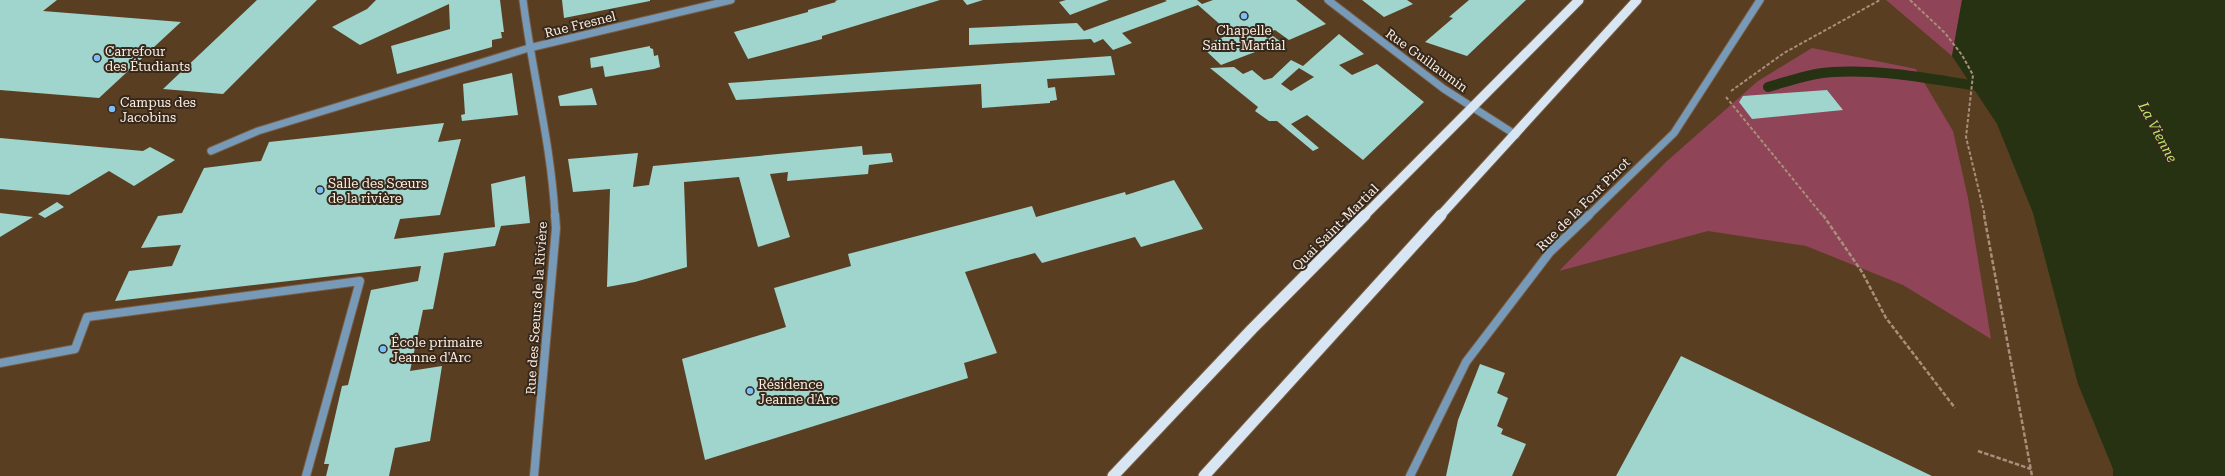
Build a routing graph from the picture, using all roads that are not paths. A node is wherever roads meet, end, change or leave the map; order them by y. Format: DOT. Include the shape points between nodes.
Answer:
graph roads {
  1 [pos="523,0"];
  2 [pos="731,0"];
  3 [pos="1328,0"];
  4 [pos="1579,0"];
  5 [pos="1637,0"];
  6 [pos="1760,0"];
  7 [pos="529,48"];
  8 [pos="1472,108"];
  9 [pos="1516,135"];
  10 [pos="211,151"];
  11 [pos="0,363"];
  12 [pos="306,476"];
  13 [pos="534,476"];
  14 [pos="1113,476"];
  15 [pos="1204,476"];
  16 [pos="1410,476"];
  1 -- 7 [label="street, Rue des Sœurs de la Rivière"];
  2 -- 7 [label="street, Rue Fresnel"];
  3 -- 8 [label="street, Rue Guillaumin"];
  4 -- 8 [label="main road, Quai Saint-Martial"];
  5 -- 9 [label="main road"];
  6 -- 16 [label="street, Rue de la Font Pinot" via="1674,133 1550,252 1466,362"];
  7 -- 10 [label="street, Rue Fresnel" via="258,131"];
  7 -- 13 [label="street, Rue des Sœurs de la Rivière" via="553,177 556,228"];
  8 -- 9 [label="street, Rue Guillaumin"];
  8 -- 14 [label="main road, Quai Saint-Martial" via="1252,329"];
  9 -- 15 [label="main road" via="1313,353"];
  11 -- 12 [label="street" via="75,349 88,317 360,281"];
}
